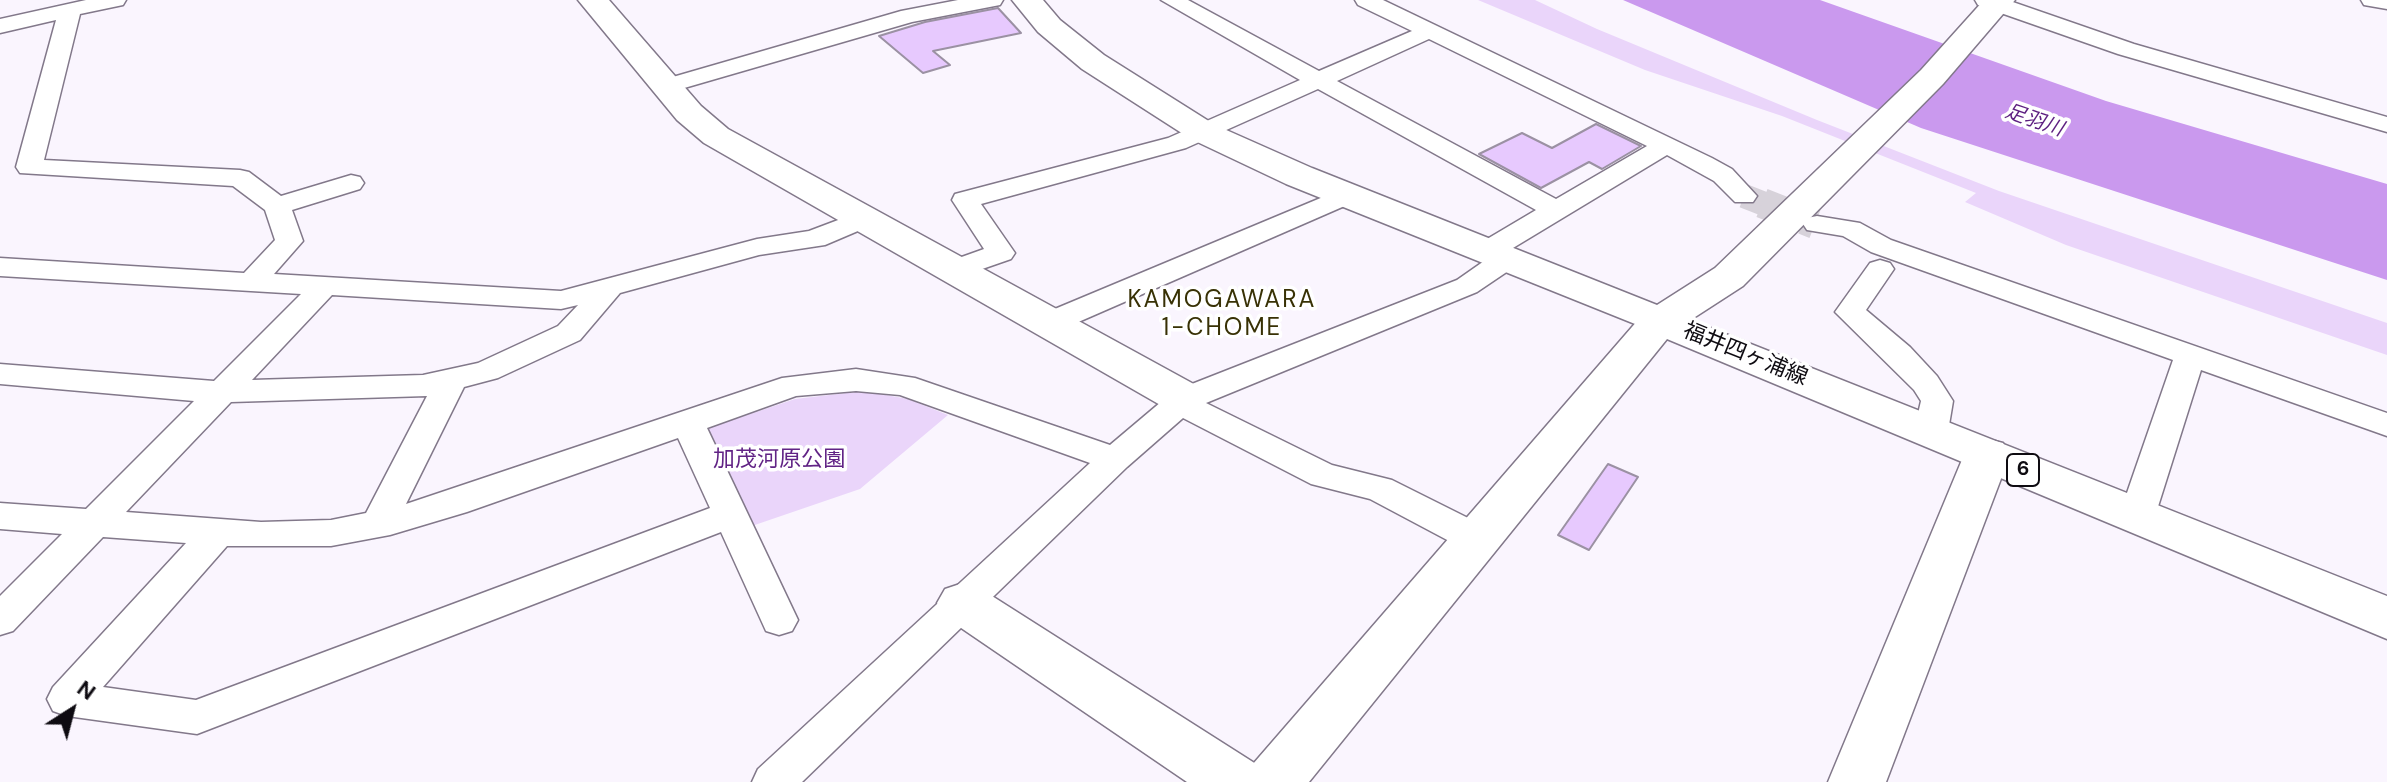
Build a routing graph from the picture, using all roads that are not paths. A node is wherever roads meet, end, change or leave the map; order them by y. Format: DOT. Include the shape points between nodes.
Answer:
graph roads {
  1 [pos="115,0"];
  2 [pos="593,0"];
  3 [pos="992,0"];
  4 [pos="1027,0"];
  5 [pos="1172,0"];
  6 [pos="1366,0"];
  7 [pos="2036,0"];
  8 [pos="2372,0"];
  9 [pos="1990,2"];
  10 [pos="2387,3"];
  11 [pos="70,10"];
  12 [pos="0,26"];
  13 [pos="1427,32"];
  14 [pos="1319,80"];
  15 [pos="667,86"];
  16 [pos="2387,107"];
  17 [pos="2387,125"];
  18 [pos="1203,132"];
  19 [pos="1663,147"];
  20 [pos="351,183"];
  21 [pos="1347,195"];
  22 [pos="1744,196"];
  23 [pos="1808,198"];
  24 [pos="277,206"];
  25 [pos="1556,210"];
  26 [pos="862,219"];
  27 [pos="1497,255"];
  28 [pos="0,267"];
  29 [pos="1880,269"];
  30 [pos="952,270"];
  31 [pos="251,282"];
  32 [pos="325,286"];
  33 [pos="609,288"];
  34 [pos="1660,321"];
  35 [pos="1049,323"];
  36 [pos="2190,355"];
  37 [pos="0,374"];
  38 [pos="452,379"];
  39 [pos="221,392"];
  40 [pos="1183,401"];
  41 [pos="688,423"];
  42 [pos="2387,425"];
  43 [pos="1931,431"];
  44 [pos="1987,455"];
  45 [pos="1115,459"];
  46 [pos="731,514"];
  47 [pos="0,516"];
  48 [pos="2137,516"];
  49 [pos="93,523"];
  50 [pos="378,524"];
  51 [pos="218,532"];
  52 [pos="1479,540"];
  53 [pos="963,603"];
  54 [pos="2387,618"];
  55 [pos="0,620"];
  56 [pos="779,620"];
  57 [pos="773,782"];
  58 [pos="1235,782"];
  59 [pos="1274,782"];
  60 [pos="1857,782"];
  1 -- 11 [label="street"];
  2 -- 15 [label="street"];
  3 -- 15 [label="street" via="909,16"];
  4 -- 18 [label="street" via="1093,62"];
  5 -- 14 [label="street"];
  6 -- 13 [label="street"];
  7 -- 16 [label="street"];
  8 -- 10 [label="street"];
  9 -- 17 [label="street" via="2126,49"];
  9 -- 23 [label="street" via="1963,45"];
  11 -- 12 [label="street"];
  11 -- 24 [label="street" via="29,167 240,178"];
  13 -- 14 [label="street"];
  13 -- 19 [label="street"];
  14 -- 18 [label="street"];
  14 -- 25 [label="street"];
  15 -- 26 [label="street" via="716,136"];
  18 -- 21 [label="street"];
  18 -- 30 [label="street" via="965,200 1001,253"];
  19 -- 22 [label="street" via="1723,175"];
  19 -- 25 [label="street"];
  20 -- 24 [label="street"];
  21 -- 27 [label="street"];
  21 -- 35 [label="street"];
  23 -- 34 [label="street" via="1729,277"];
  23 -- 36 [label="street" via="1881,246"];
  24 -- 31 [label="street" via="289,241"];
  25 -- 27 [label="street"];
  26 -- 30 [label="street"];
  26 -- 33 [label="street" via="815,239 757,247"];
  27 -- 34 [label="street"];
  27 -- 40 [label="street" via="1467,286"];
  28 -- 31 [label="street"];
  29 -- 43 [label="street" via="1850,312 1926,383 1937,401"];
  30 -- 35 [label="street"];
  31 -- 32 [label="street"];
  32 -- 33 [label="street" via="561,300"];
  32 -- 39 [label="street"];
  33 -- 38 [label="street" via="569,333 487,371"];
  34 -- 43 [label="street, 福井四ヶ浦線 / 6"];
  34 -- 52 [label="street, 福井四ヶ浦線"];
  35 -- 40 [label="street"];
  36 -- 42 [label="street"];
  36 -- 48 [label="street"];
  37 -- 39 [label="street"];
  38 -- 39 [label="street" via="423,386"];
  38 -- 50 [label="street"];
  39 -- 49 [label="street"];
  40 -- 45 [label="street"];
  40 -- 52 [label="street" via="1323,475 1380,489"];
  41 -- 45 [label="street" via="793,386 856,380 904,385"];
  41 -- 46 [label="street"];
  41 -- 50 [label="street"];
  43 -- 44 [label="street, 福井四ヶ浦線 / 6"];
  44 -- 48 [label="street, 福井四ヶ浦線 / 6"];
  44 -- 60 [label="street"];
  45 -- 53 [label="street"];
  46 -- 51 [label="street" via="197,717 67,699"];
  46 -- 56 [label="street"];
  47 -- 49 [label="street"];
  48 -- 54 [label="street, 福井四ヶ浦線 / 6"];
  49 -- 51 [label="street"];
  49 -- 55 [label="street"];
  50 -- 51 [label="street" via="331,533"];
  52 -- 59 [label="street, 福井四ヶ浦線"];
  53 -- 57 [label="street"];
  53 -- 58 [label="street"];
}
